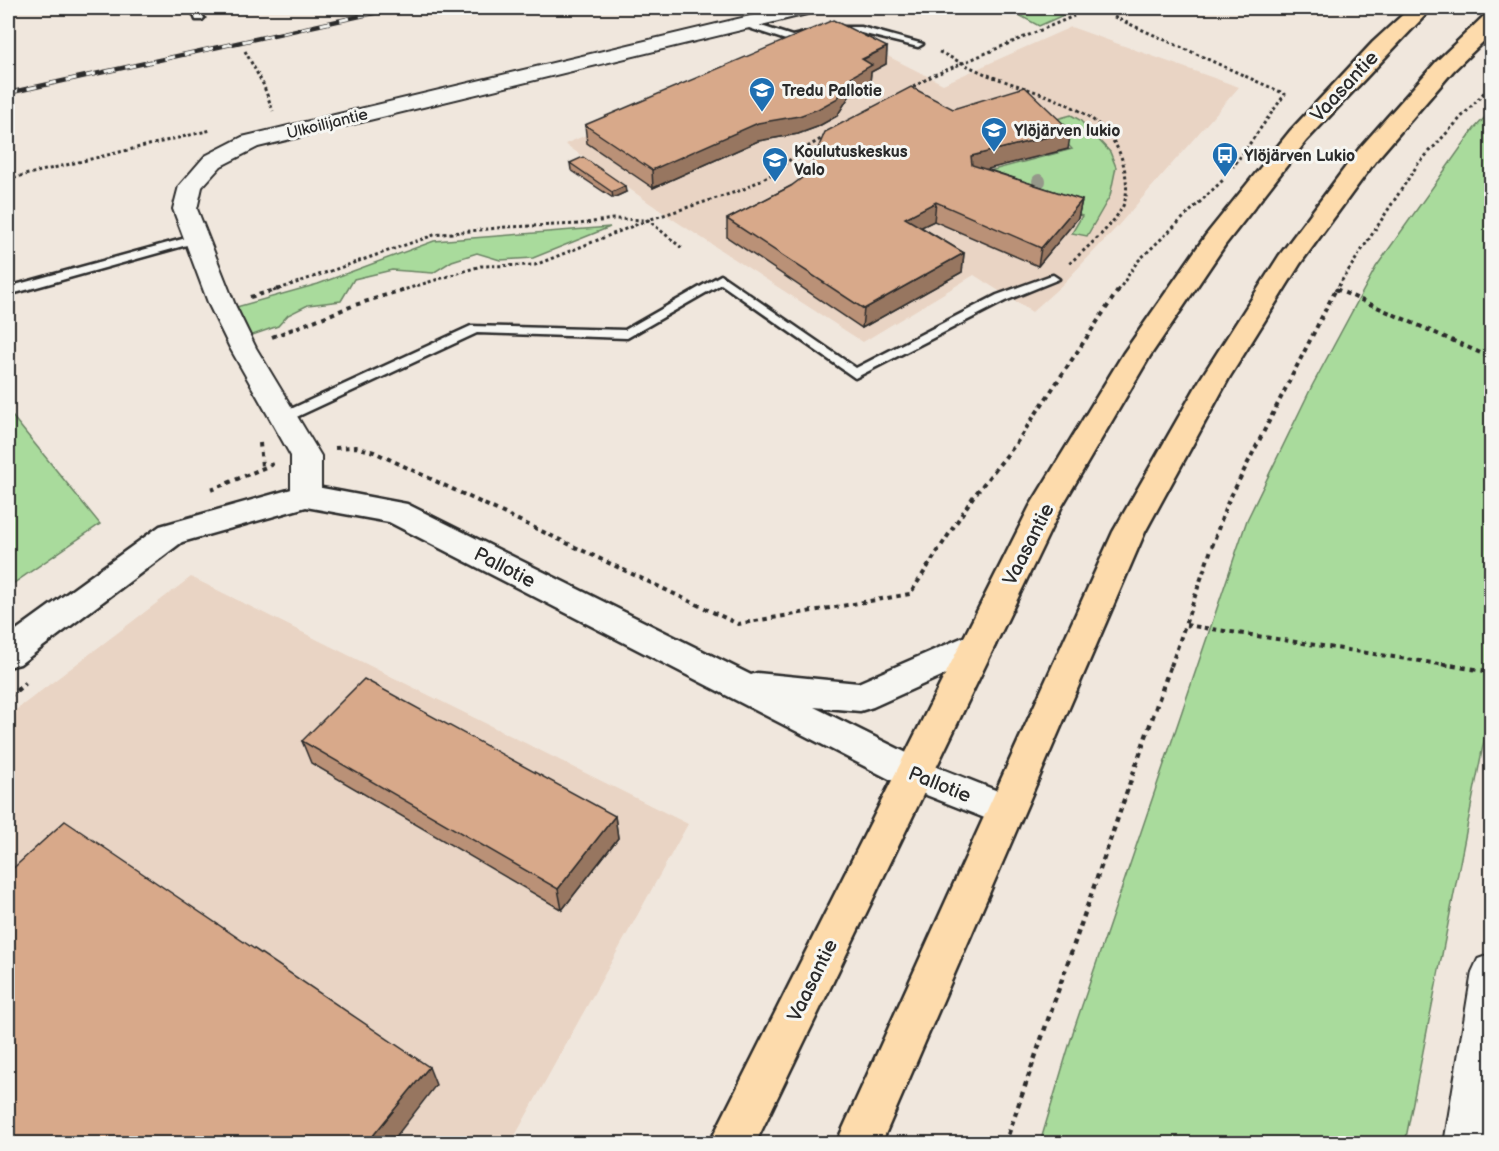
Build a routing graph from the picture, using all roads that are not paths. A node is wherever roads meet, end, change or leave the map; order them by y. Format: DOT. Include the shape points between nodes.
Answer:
graph roads {
  1 [pos="195,8"];
  2 [pos="807,8"];
  3 [pos="1422,8"];
  4 [pos="199,18"];
  5 [pos="1491,21"];
  6 [pos="743,23"];
  7 [pos="918,44"];
  8 [pos="197,239"];
  9 [pos="1053,279"];
  10 [pos="8,291"];
  11 [pos="285,417"];
  12 [pos="306,496"];
  13 [pos="978,645"];
  14 [pos="8,654"];
  15 [pos="739,685"];
  16 [pos="914,774"];
  17 [pos="1005,810"];
  18 [pos="1491,972"];
  19 [pos="731,1143"];
  20 [pos="858,1143"];
  21 [pos="1465,1143"];
  1 -- 4 [label="lane"];
  2 -- 6 [label="street, Ulkoilijantie"];
  3 -- 13 [label="highway, Vaasantie" via="1298,136 1215,240 1137,354 1046,506"];
  5 -- 17 [label="highway" via="1445,66 1368,154 1288,262 1215,378 1129,532"];
  6 -- 7 [label="lane" via="792,39 834,29 861,30"];
  6 -- 8 [label="street, Ulkoilijantie" via="250,142 213,161 191,186 185,209"];
  8 -- 10 [label="lane"];
  8 -- 11 [label="street, Ulkoilijantie" via="243,348"];
  9 -- 11 [label="lane" via="1001,298 855,374 721,279 627,334 475,329"];
  11 -- 12 [label="street, Ulkoilijantie" via="306,456"];
  12 -- 14 [label="street, Pallotie" via="171,534"];
  12 -- 15 [label="street, Pallotie" via="396,512"];
  13 -- 15 [label="street" via="860,697"];
  13 -- 16 [label="highway, Vaasantie"];
  15 -- 16 [label="street, Pallotie"];
  16 -- 17 [label="street, Pallotie"];
  16 -- 19 [label="highway, Vaasantie"];
  17 -- 20 [label="highway"];
  18 -- 21 [label="street"];
}
